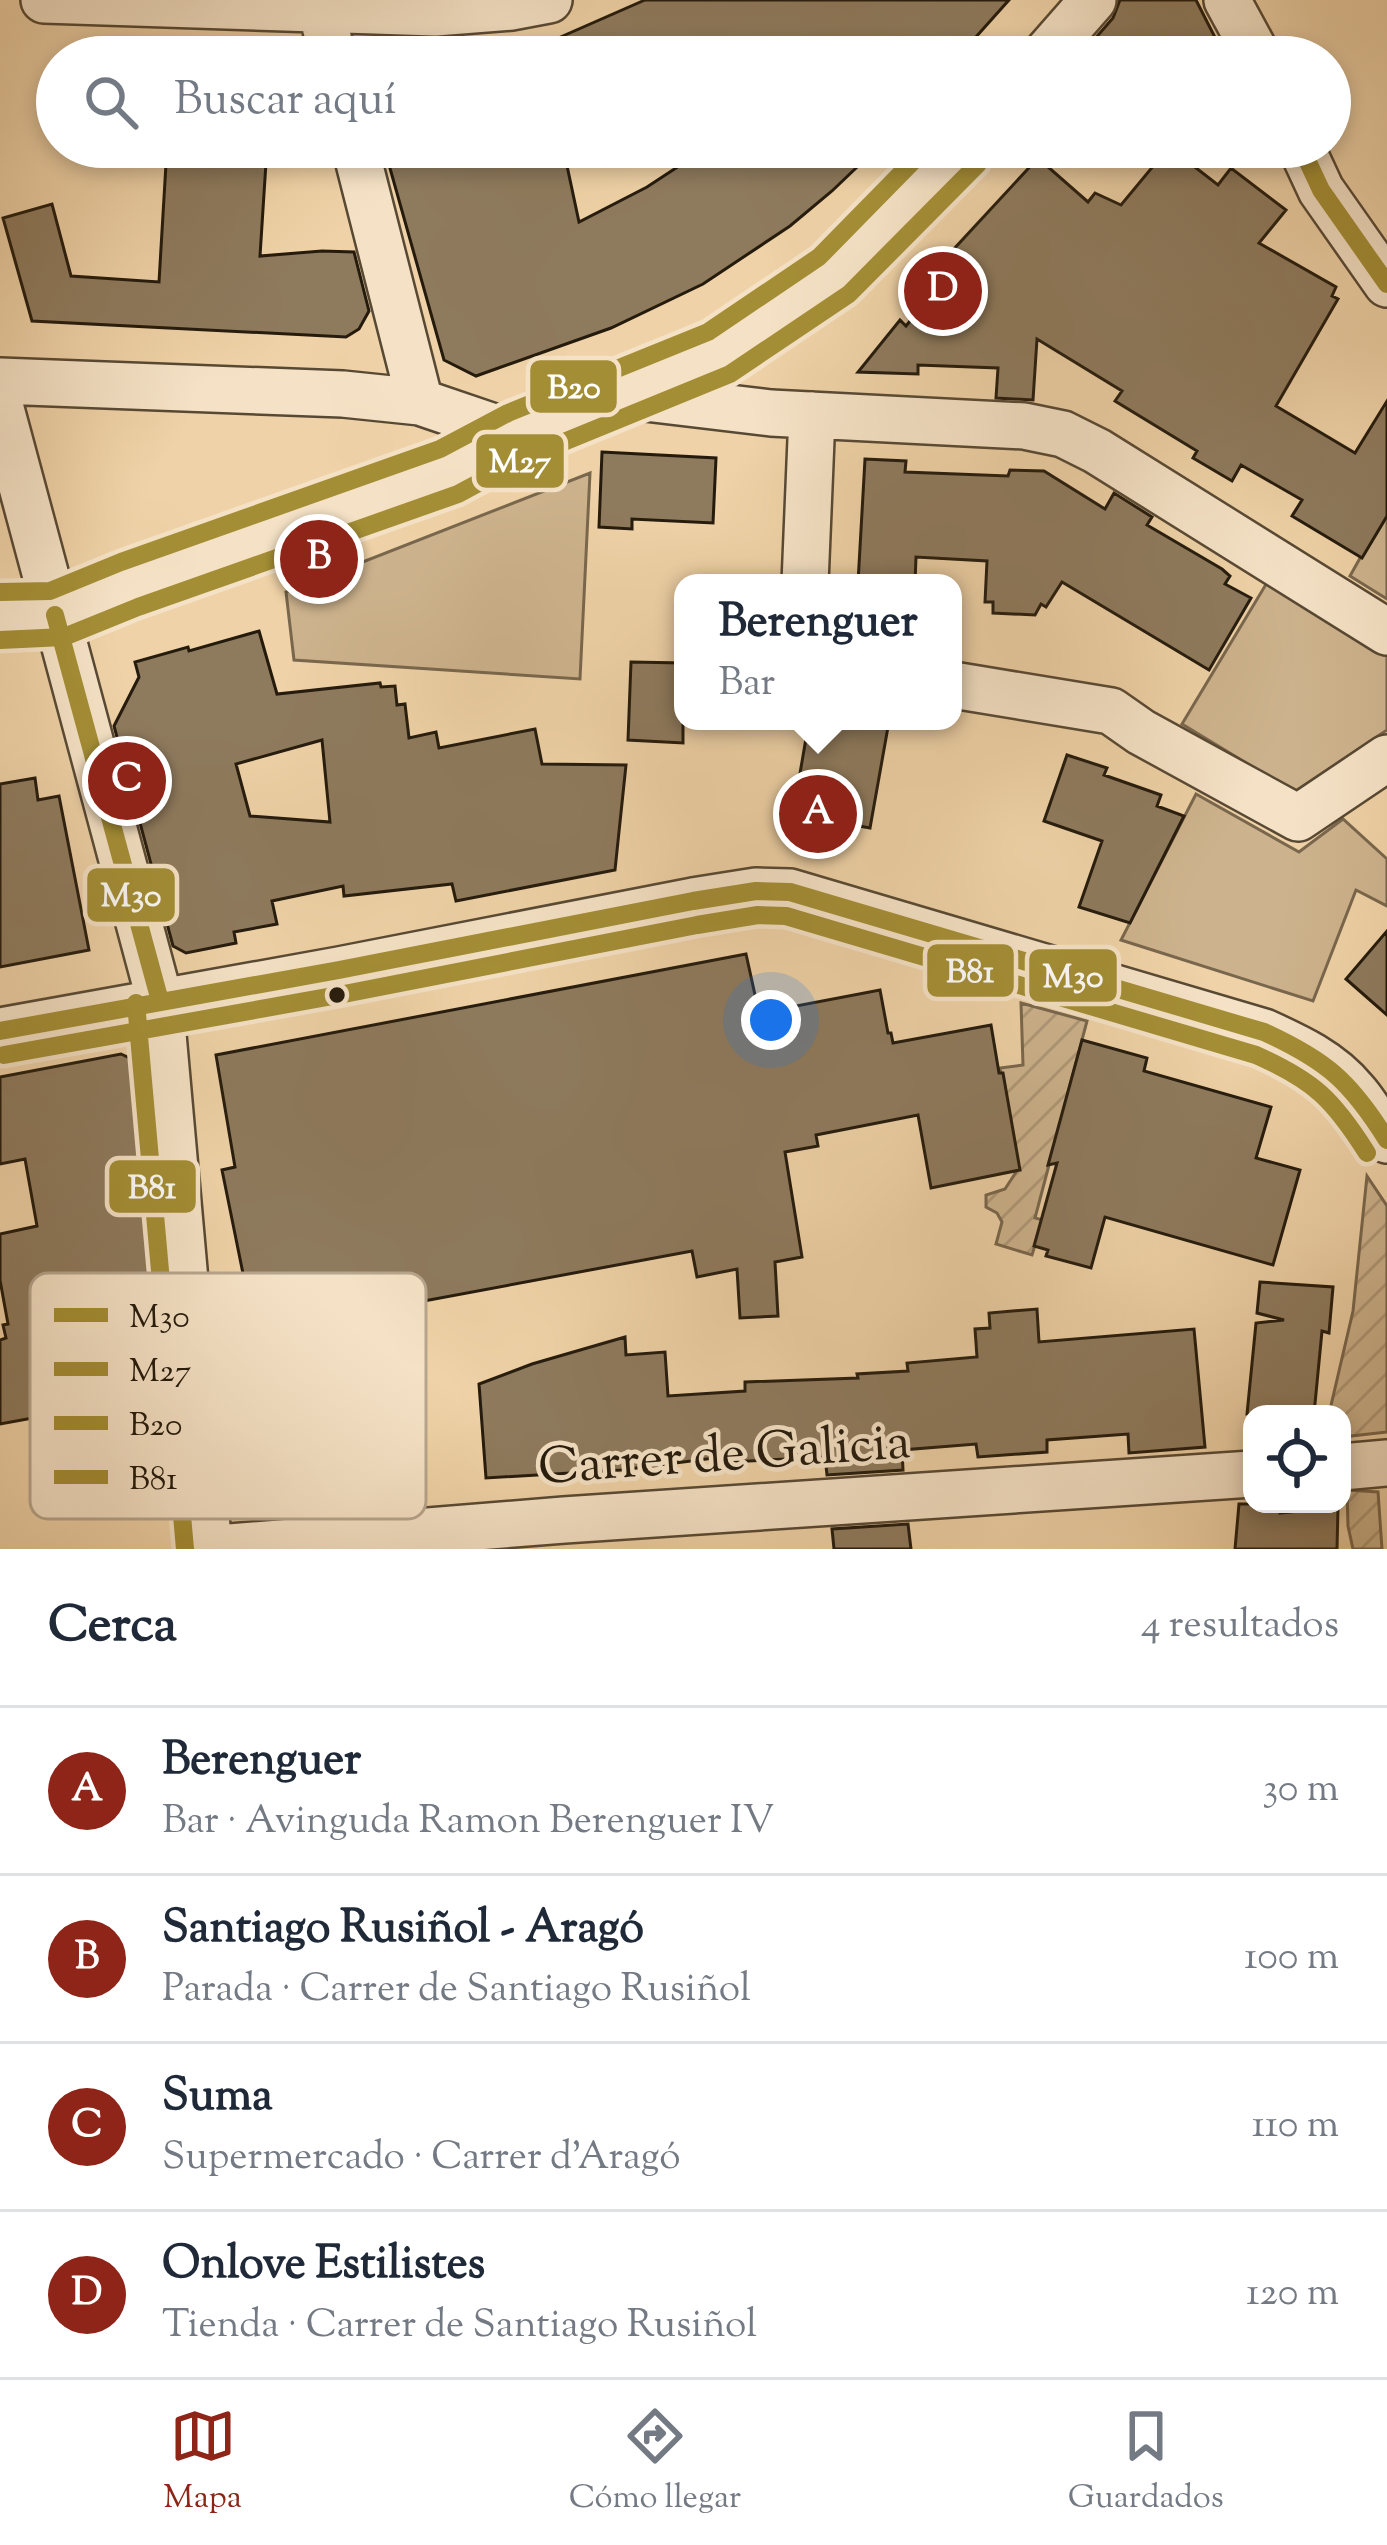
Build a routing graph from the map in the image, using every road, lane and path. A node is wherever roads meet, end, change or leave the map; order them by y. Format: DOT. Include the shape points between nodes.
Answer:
graph roads {
  1 [pos="44,0"];
  2 [pos="549,0"];
  3 [pos="1093,0"];
  4 [pos="1227,0"];
  5 [pos="321,10"];
  6 [pos="328,36"];
  7 [pos="1061,36"];
  8 [pos="1247,36"];
  9 [pos="361,168"];
  10 [pos="940,168"];
  11 [pos="1311,168"];
  12 [pos="1387,284"];
  13 [pos="0,381"];
  14 [pos="617,394"];
  15 [pos="420,402"];
  16 [pos="0,405"];
  17 [pos="812,415"];
  18 [pos="517,435"];
  19 [pos="805,574"];
  20 [pos="55,615"];
  21 [pos="0,616"];
  22 [pos="1387,632"];
  23 [pos="962,686"];
  24 [pos="1387,758"];
  25 [pos="160,1001"];
  26 [pos="0,1031"];
  27 [pos="1387,1139"];
  28 [pos="183,1273"];
  29 [pos="1387,1463"];
  30 [pos="1351,1466"];
  31 [pos="1243,1475"];
  32 [pos="204,1519"];
  33 [pos="207,1549"];
  1 -- 5 [label="street"];
  2 -- 5 [label="street" via="435,13"];
  3 -- 7 [label="street"];
  4 -- 8 [label="street"];
  5 -- 6 [label="street"];
  9 -- 15 [label="street"];
  10 -- 14 [label="street" via="834,276 719,353"];
  11 -- 12 [label="street"];
  13 -- 15 [label="street"];
  14 -- 17 [label="street"];
  14 -- 18 [label="street"];
  15 -- 18 [label="street"];
  16 -- 20 [label="street"];
  17 -- 19 [label="street"];
  17 -- 22 [label="street" via="1063,434"];
  18 -- 20 [label="street" via="450,471"];
  20 -- 21 [label="street"];
  20 -- 25 [label="street"];
  23 -- 24 [label="street" via="1111,711 1298,818"];
  25 -- 26 [label="street"];
  25 -- 27 [label="street" via="756,891 790,892 1264,1032 1332,1069"];
  25 -- 28 [label="street"];
  29 -- 30 [label="street"];
  31 -- 33 [label="street, Carrer de Galicia"];
  32 -- 33 [label="street"];
}
